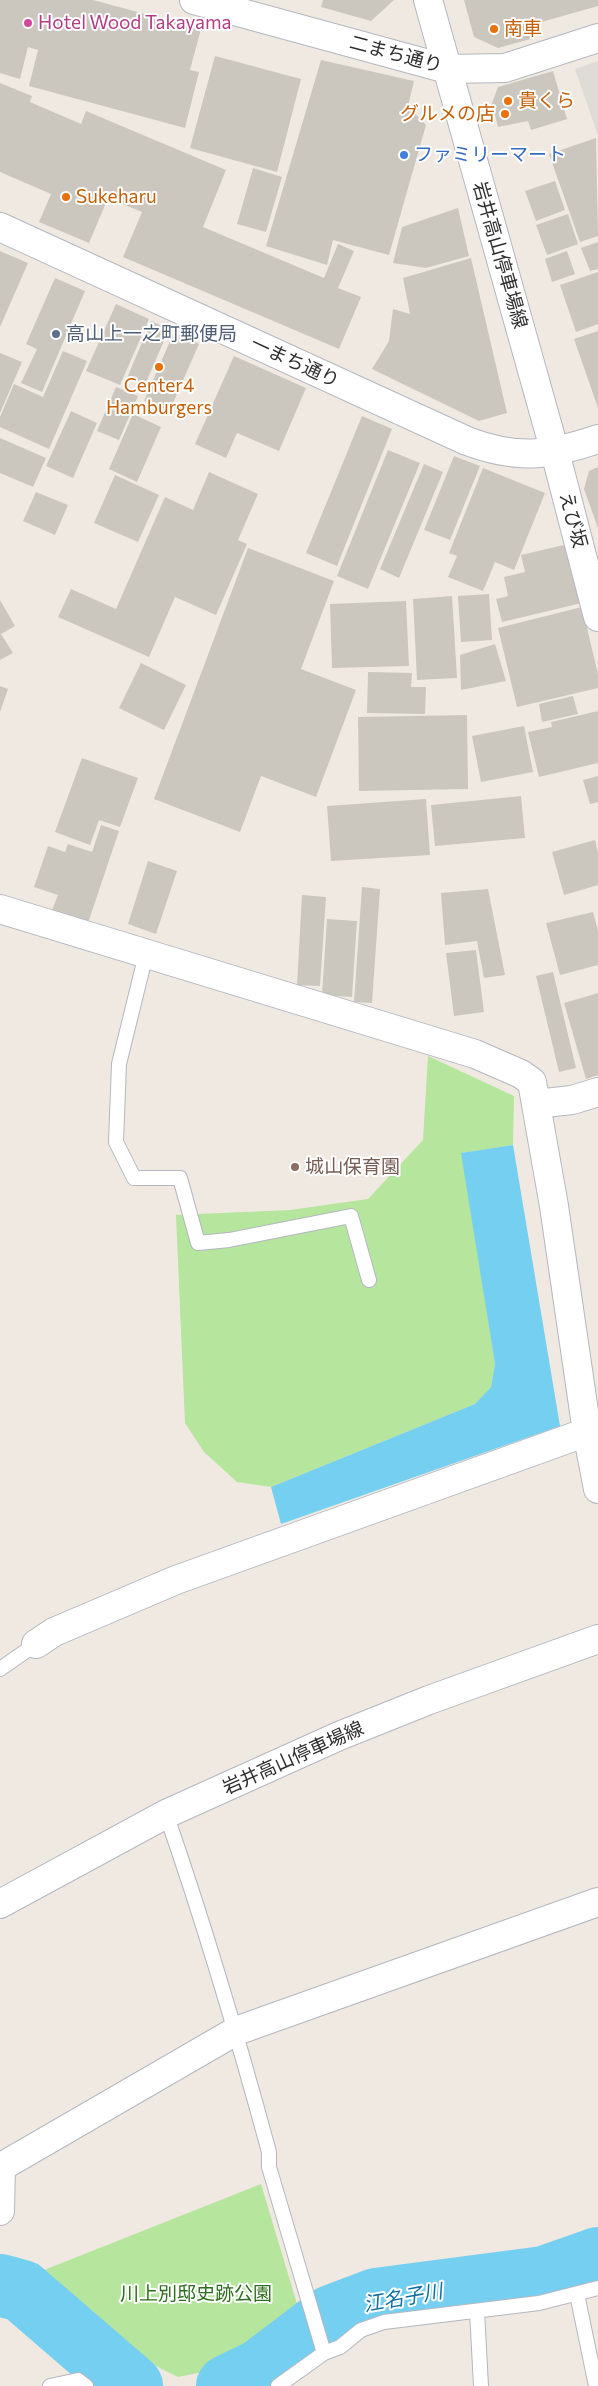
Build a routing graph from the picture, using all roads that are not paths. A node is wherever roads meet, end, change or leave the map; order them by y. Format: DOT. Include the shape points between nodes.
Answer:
graph roads {
  1 [pos="194,0"];
  2 [pos="428,0"];
  3 [pos="598,38"];
  4 [pos="447,69"];
  5 [pos="0,227"];
  6 [pos="598,439"];
  7 [pos="555,452"];
  8 [pos="598,617"];
  9 [pos="0,909"];
  10 [pos="146,954"];
  11 [pos="598,1092"];
  12 [pos="536,1104"];
  13 [pos="369,1280"];
  14 [pos="587,1432"];
  15 [pos="598,1488"];
  16 [pos="598,1639"];
  17 [pos="36,1644"];
  18 [pos="0,1669"];
  19 [pos="166,1814"];
  20 [pos="598,1902"];
  21 [pos="0,1904"];
  22 [pos="236,2031"];
  23 [pos="0,2212"];
  24 [pos="598,2288"];
  25 [pos="577,2294"];
  26 [pos="477,2311"];
  27 [pos="324,2353"];
  28 [pos="289,2382"];
  29 [pos="50,2386"];
  30 [pos="86,2386"];
  31 [pos="278,2386"];
  32 [pos="481,2386"];
  33 [pos="596,2386"];
  1 -- 4 [label="street, 二まち通り"];
  2 -- 4 [label="street, 岩井高山停車場線"];
  3 -- 4 [label="street, 二まち通り" via="505,68"];
  4 -- 7 [label="street, 岩井高山停車場線"];
  5 -- 7 [label="street, 一まち通り" via="467,442 493,451 522,454"];
  6 -- 7 [label="street, 一まち通り"];
  7 -- 8 [label="street, えび坂"];
  9 -- 10 [label="street"];
  10 -- 12 [label="street" via="475,1054 532,1082"];
  10 -- 13 [label="lane" via="119,1064 116,1142 134,1178 180,1178 198,1243 350,1216"];
  11 -- 12 [label="street" via="572,1100"];
  12 -- 14 [label="street"];
  14 -- 15 [label="street"];
  14 -- 17 [label="street" via="176,1580 54,1632"];
  16 -- 19 [label="street, 岩井高山停車場線" via="339,1736"];
  17 -- 18 [label="lane"];
  19 -- 21 [label="street, 岩井高山停車場線"];
  19 -- 22 [label="lane" via="201,1914"];
  20 -- 22 [label="street"];
  22 -- 23 [label="street" via="1,2167"];
  22 -- 27 [label="lane" via="269,2152 269,2167"];
  24 -- 25 [label="lane"];
  25 -- 26 [label="lane" via="539,2303"];
  25 -- 33 [label="lane"];
  26 -- 27 [label="lane" via="384,2322 361,2330 340,2347"];
  26 -- 32 [label="lane"];
  27 -- 28 [label="lane"];
  28 -- 31 [label="lane"];
  29 -- 30 [label="lane" via="78,2380"];
}
